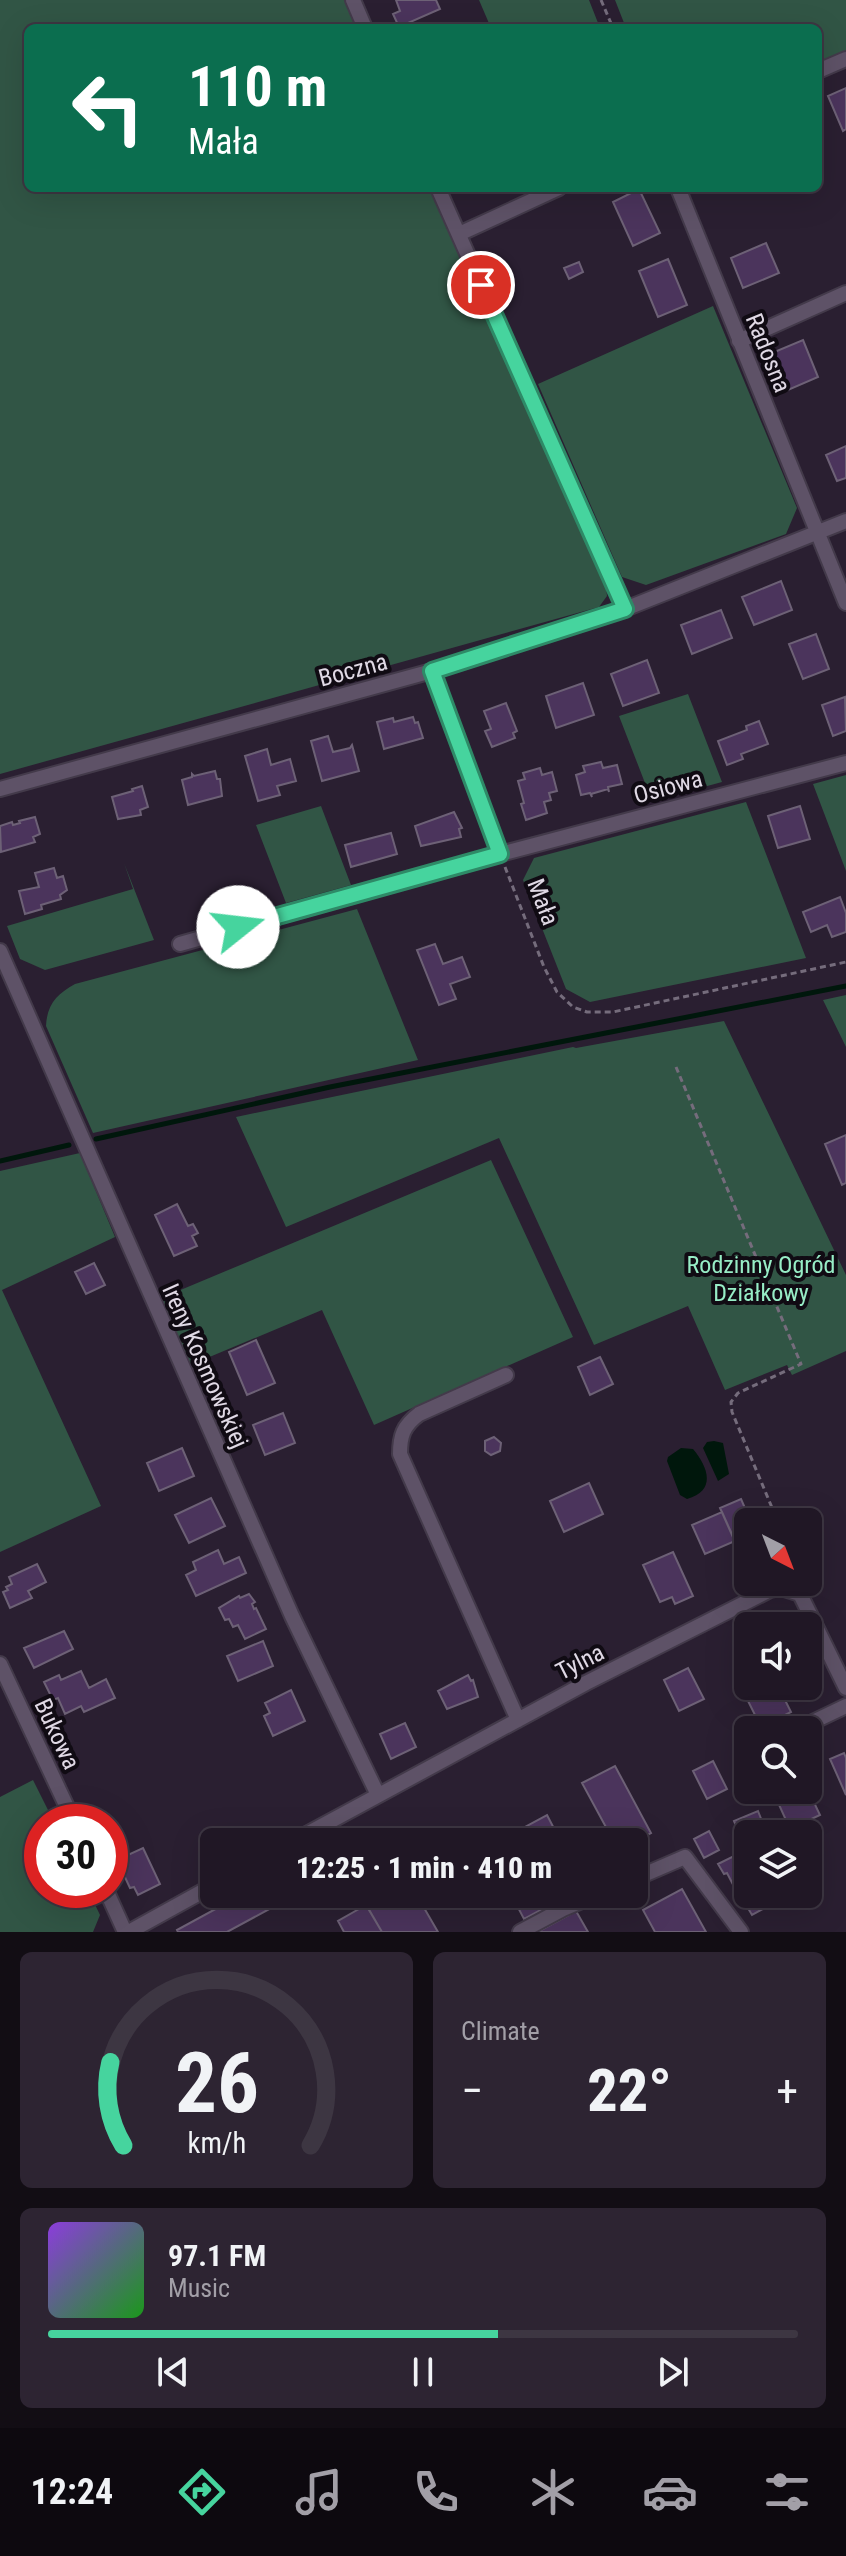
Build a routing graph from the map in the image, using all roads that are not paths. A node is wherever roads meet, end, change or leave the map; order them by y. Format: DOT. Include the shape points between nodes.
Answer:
graph roads {
  1 [pos="353,0"];
  2 [pos="363,24"];
  3 [pos="846,59"];
  4 [pos="822,69"];
  5 [pos="440,192"];
  6 [pos="550,192"];
  7 [pos="680,192"];
  8 [pos="459,234"];
  9 [pos="846,293"];
  10 [pos="739,341"];
  11 [pos="846,521"];
  12 [pos="819,533"];
  13 [pos="846,603"];
  14 [pos="625,609"];
  15 [pos="432,671"];
  16 [pos="846,763"];
  17 [pos="0,789"];
  18 [pos="500,854"];
  19 [pos="180,944"];
  20 [pos="0,951"];
  21 [pos="506,1375"];
  22 [pos="0,1664"];
  23 [pos="846,1688"];
  24 [pos="846,1706"];
  25 [pos="822,1718"];
  26 [pos="518,1720"];
  27 [pos="378,1795"];
  28 [pos="66,1804"];
  29 [pos="318,1828"];
  30 [pos="648,1873"];
  31 [pos="200,1893"];
  32 [pos="115,1908"];
  33 [pos="565,1908"];
  34 [pos="127,1932"];
  35 [pos="520,1932"];
  36 [pos="741,1932"];
  1 -- 2 [label="street"];
  3 -- 4 [label="street"];
  5 -- 8 [label="street"];
  6 -- 8 [label="street"];
  7 -- 10 [label="street, Radosna"];
  8 -- 14 [label="street"];
  9 -- 10 [label="street"];
  10 -- 12 [label="street, Radosna"];
  11 -- 12 [label="street, Boczna"];
  12 -- 13 [label="street, Radosna"];
  12 -- 14 [label="street, Boczna"];
  14 -- 15 [label="street, Boczna"];
  15 -- 17 [label="street, Boczna"];
  15 -- 18 [label="street"];
  16 -- 18 [label="street, Osiowa"];
  18 -- 19 [label="street, Osiowa"];
  20 -- 27 [label="street, Ireny Kosmowskiej" via="286,1603"];
  21 -- 26 [label="street" via="419,1414 400,1437 400,1454"];
  22 -- 28 [label="street, Bukowa"];
  23 -- 26 [label="street, Tylna" via="804,1600 781,1588"];
  24 -- 25 [label="street"];
  26 -- 27 [label="street, Tylna"];
  27 -- 29 [label="street, Tylna"];
  30 -- 36 [label="street" via="685,1857"];
  31 -- 34 [label="street"];
  32 -- 34 [label="street"];
  33 -- 35 [label="street"];
}
